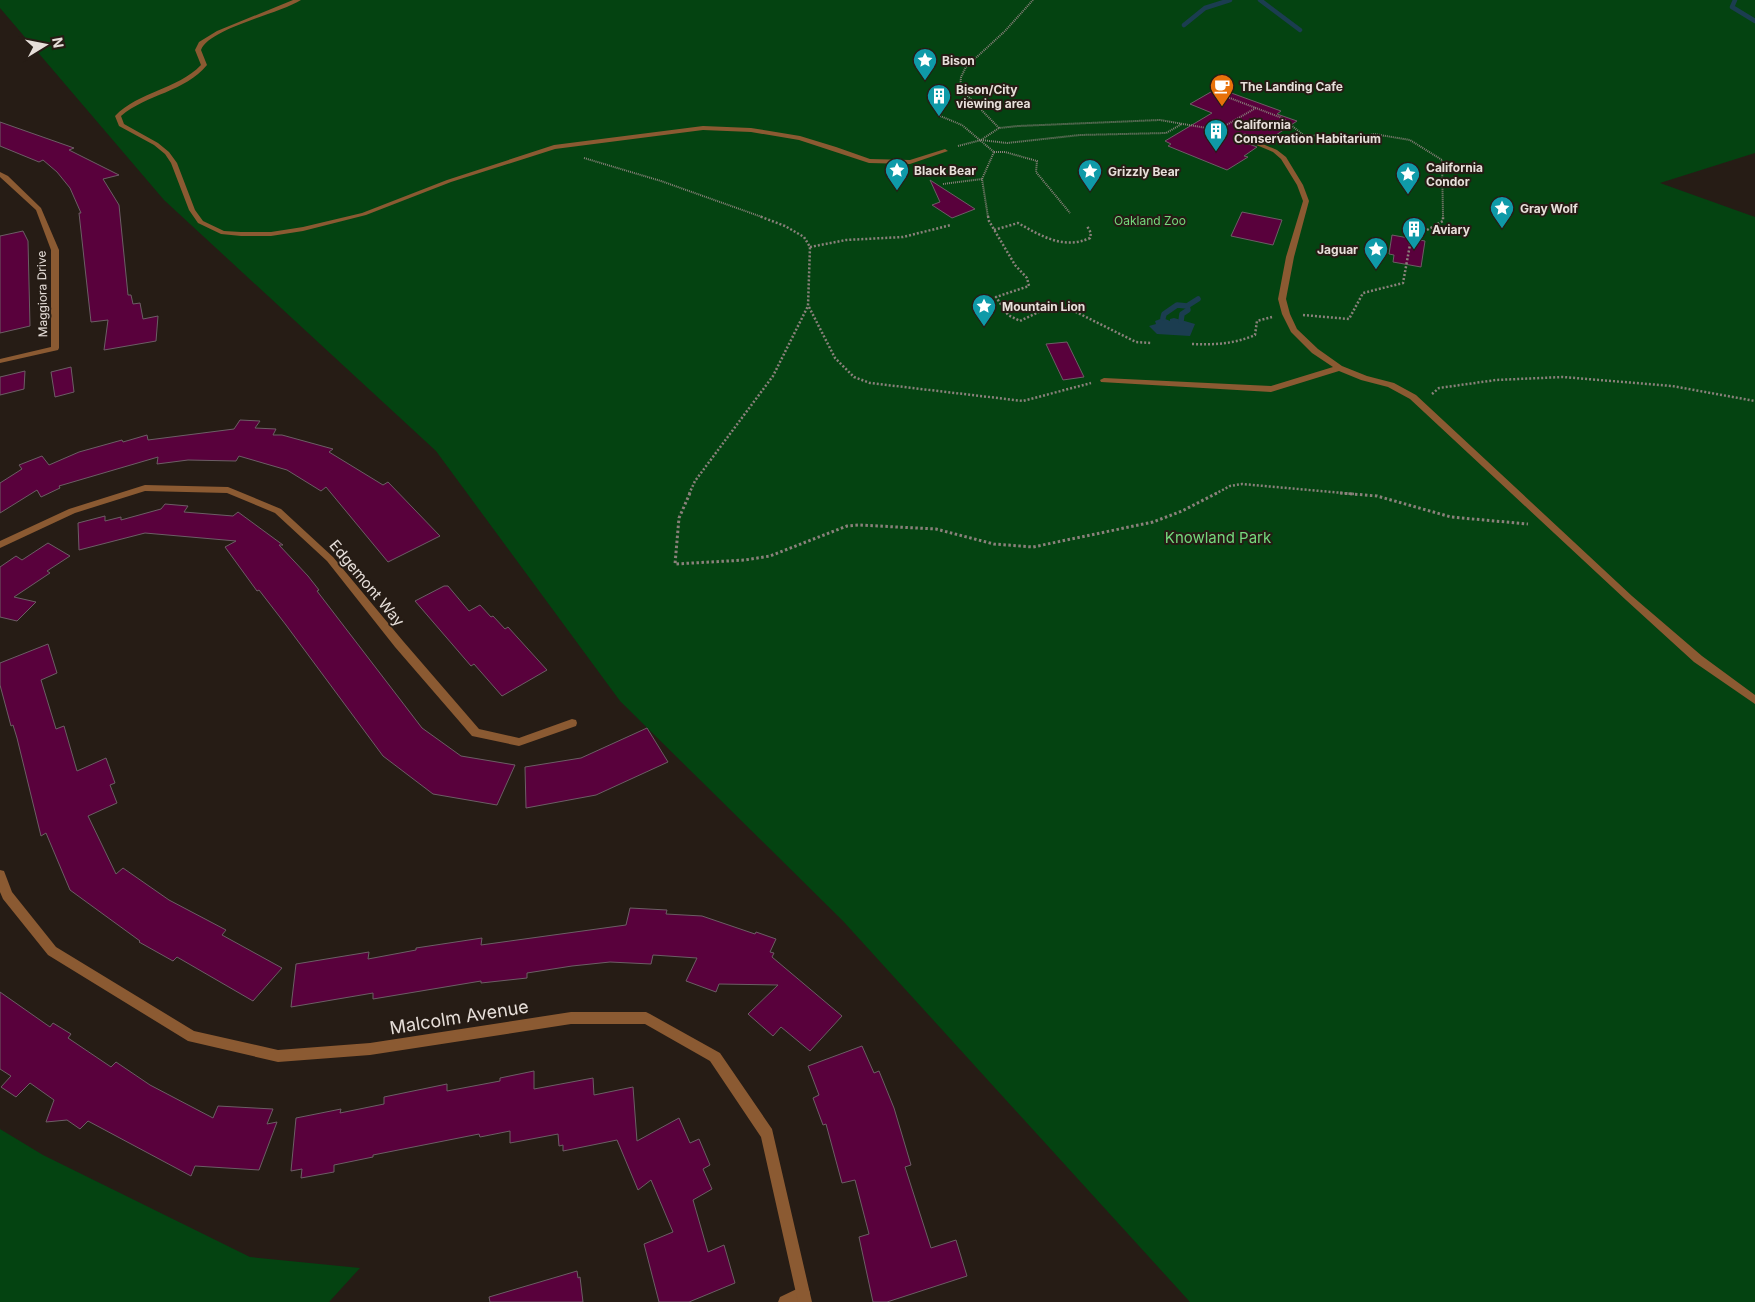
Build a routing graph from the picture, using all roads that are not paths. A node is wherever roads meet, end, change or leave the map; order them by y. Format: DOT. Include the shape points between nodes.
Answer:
graph roads {
  1 [pos="298,0"];
  2 [pos="1244,138"];
  3 [pos="945,151"];
  4 [pos="0,174"];
  5 [pos="0,361"];
  6 [pos="1339,368"];
  7 [pos="1104,380"];
  8 [pos="0,545"];
  9 [pos="1755,700"];
  10 [pos="572,722"];
  11 [pos="0,876"];
  12 [pos="804,1298"];
  13 [pos="785,1302"];
  1 -- 3 [label="street" via="200,43 198,50 204,65 200,72 138,101 118,116 121,125 167,153 200,222 223,233 271,234 335,222 550,148 703,128 728,128 800,138 869,161 910,162"];
  2 -- 6 [label="street" via="1284,158 1300,185 1306,200 1282,299 1294,330"];
  4 -- 5 [label="street, Maggiora Drive" via="40,209 55,250 55,348"];
  6 -- 7 [label="street" via="1271,389"];
  6 -- 9 [label="street" via="1391,385 1421,403 1629,598 1698,659"];
  8 -- 10 [label="street, Edgemont Way" via="72,511 145,488 228,490 278,511 330,559 476,733 519,742"];
  11 -- 12 [label="street, Malcolm Avenue" via="7,895 52,951 192,1037 278,1056 370,1049 571,1018 646,1018 715,1057 767,1134"];
  12 -- 13 [label="street"];
}
